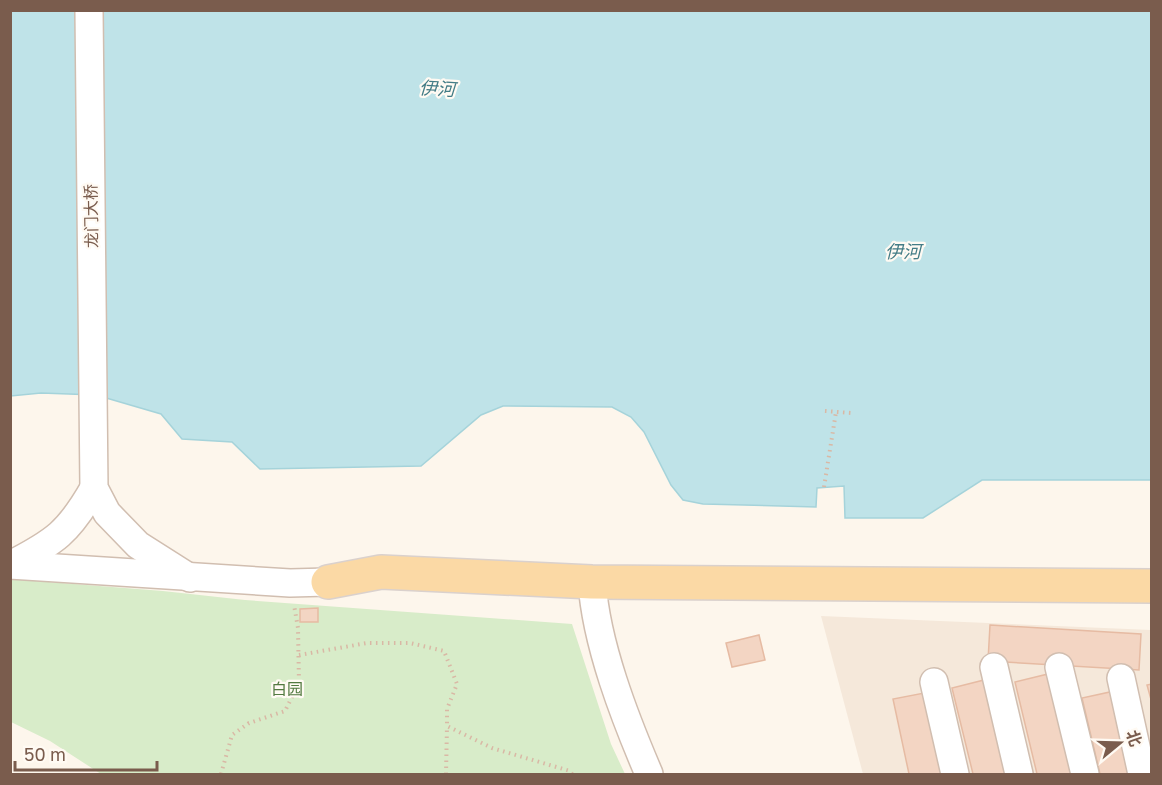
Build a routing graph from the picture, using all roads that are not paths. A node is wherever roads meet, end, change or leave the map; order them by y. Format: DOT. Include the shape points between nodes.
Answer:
graph roads {
  1 [pos="89,10"];
  2 [pos="94,489"];
  3 [pos="10,565"];
  4 [pos="190,578"];
  5 [pos="328,582"];
  6 [pos="1152,586"];
  7 [pos="592,592"];
  8 [pos="1152,606"];
  9 [pos="994,667"];
  10 [pos="1059,667"];
  11 [pos="1121,678"];
  12 [pos="934,682"];
  13 [pos="649,774"];
  14 [pos="955,774"];
  15 [pos="1019,774"];
  16 [pos="1084,774"];
  17 [pos="1142,774"];
  1 -- 2 [label="street, 龙门大桥"];
  2 -- 3 [label="street" via="60,536"];
  2 -- 4 [label="street" via="107,513 138,545"];
  3 -- 4 [label="street"];
  4 -- 5 [label="street"];
  5 -- 7 [label="main road" via="381,572"];
  6 -- 7 [label="main road"];
  7 -- 8 [label="main road" via="844,602"];
  7 -- 13 [label="street" via="597,624 624,712"];
  9 -- 15 [label="street"];
  10 -- 16 [label="street"];
  11 -- 17 [label="street"];
  12 -- 14 [label="street"];
}
